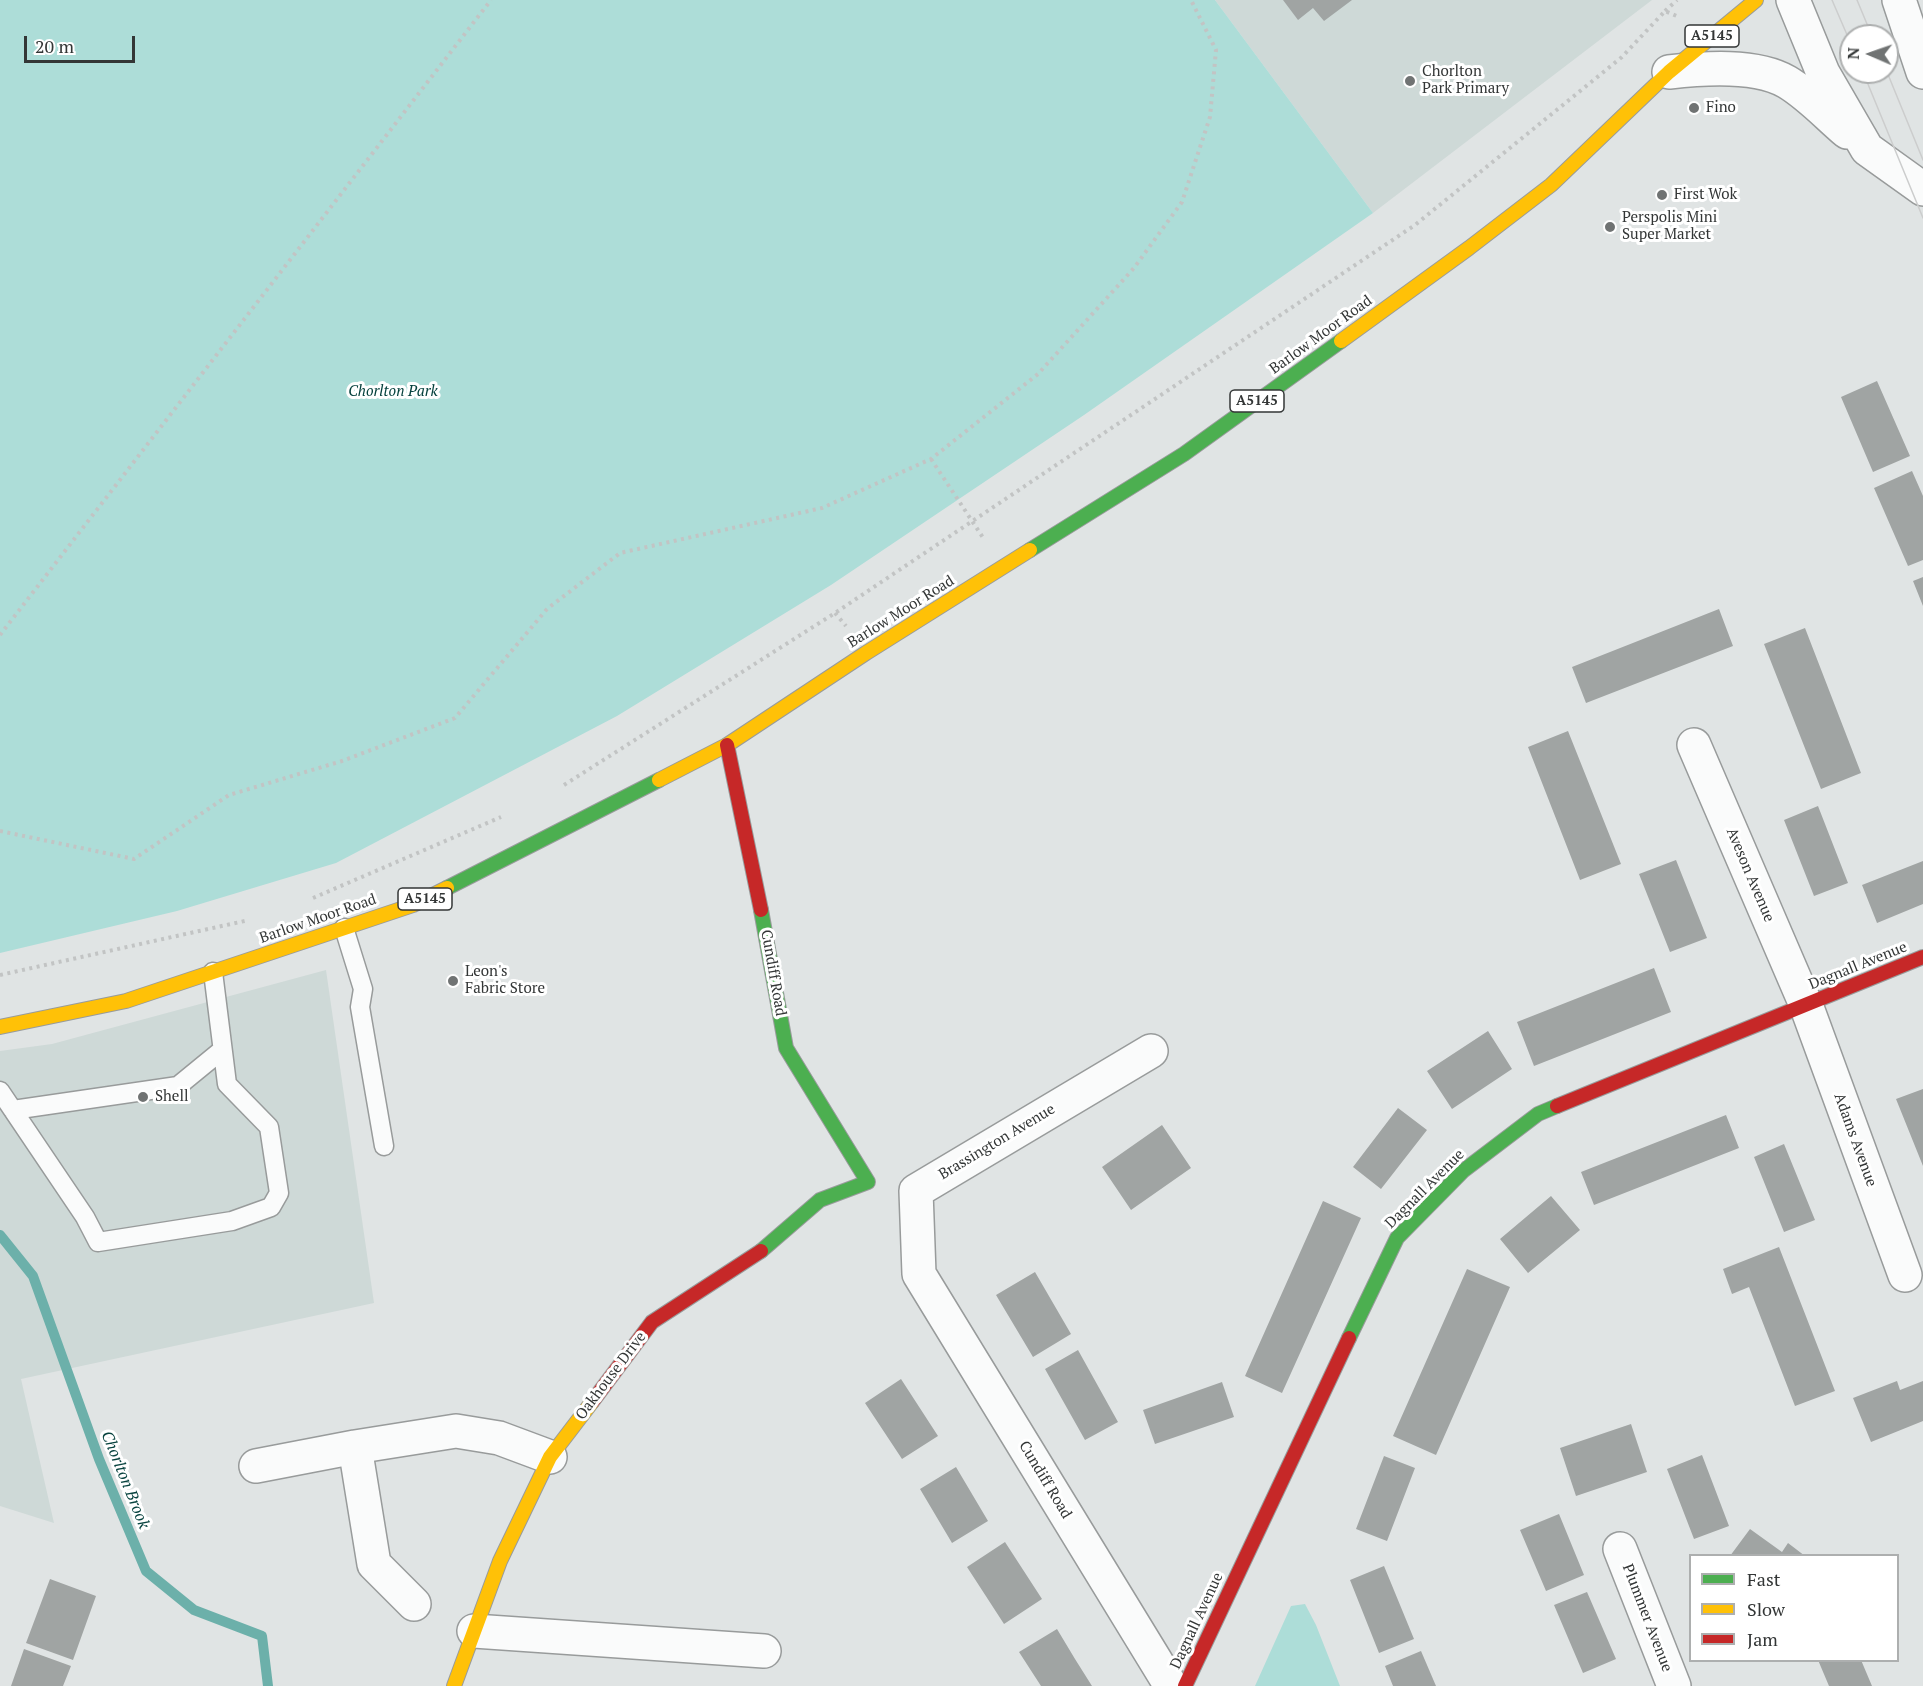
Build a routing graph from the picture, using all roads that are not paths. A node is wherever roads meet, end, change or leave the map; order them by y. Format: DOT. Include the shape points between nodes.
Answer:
graph roads {
  1 [pos="1756,0"];
  2 [pos="1793,0"];
  3 [pos="1899,0"];
  4 [pos="1669,72"];
  5 [pos="1923,72"];
  6 [pos="1867,149"];
  7 [pos="1923,189"];
  8 [pos="728,745"];
  9 [pos="1694,745"];
  10 [pos="344,928"];
  11 [pos="1923,957"];
  12 [pos="213,972"];
  13 [pos="1806,1005"];
  14 [pos="0,1027"];
  15 [pos="222,1050"];
  16 [pos="1151,1051"];
  17 [pos="0,1091"];
  18 [pos="13,1110"];
  19 [pos="384,1146"];
  20 [pos="868,1182"];
  21 [pos="919,1274"];
  22 [pos="1905,1275"];
  23 [pos="355,1447"];
  24 [pos="550,1457"];
  25 [pos="256,1466"];
  26 [pos="1620,1549"];
  27 [pos="414,1604"];
  28 [pos="474,1630"];
  29 [pos="764,1651"];
  30 [pos="454,1686"];
  31 [pos="1171,1686"];
  32 [pos="1185,1686"];
  33 [pos="1674,1686"];
  1 -- 4 [label="street, Barlow Moor Road / A5145"];
  2 -- 6 [label="street" via="1823,73"];
  3 -- 5 [label="street"];
  4 -- 6 [label="street" via="1717,69 1754,72 1784,80"];
  4 -- 8 [label="street, Barlow Moor Road / A5145" via="1551,184 1184,454 866,653"];
  6 -- 7 [label="street"];
  8 -- 10 [label="street, Barlow Moor Road / A5145" via="413,905"];
  8 -- 20 [label="street, Cundiff Road" via="786,1048"];
  9 -- 13 [label="street, Aveson Avenue"];
  10 -- 12 [label="street, Barlow Moor Road / A5145"];
  10 -- 19 [label="lane" via="363,989 360,1007"];
  11 -- 13 [label="street, Dagnall Avenue"];
  12 -- 14 [label="street, Barlow Moor Road / A5145" via="126,1001"];
  12 -- 15 [label="lane"];
  13 -- 22 [label="street, Adams Avenue"];
  13 -- 32 [label="street, Dagnall Avenue" via="1538,1114 1463,1171 1397,1238"];
  15 -- 18 [label="lane" via="178,1086"];
  15 -- 18 [label="lane" via="227,1084 269,1127 279,1193 272,1207 232,1221 98,1242"];
  16 -- 21 [label="street, Brassington Avenue" via="916,1191"];
  17 -- 18 [label="lane"];
  20 -- 24 [label="street, Oakhouse Drive" via="820,1200 765,1249 652,1322"];
  21 -- 31 [label="street, Cundiff Road"];
  23 -- 24 [label="street" via="456,1431 499,1438"];
  23 -- 25 [label="street"];
  23 -- 27 [label="street" via="375,1564"];
  24 -- 28 [label="street, Oakhouse Drive" via="500,1561"];
  26 -- 33 [label="street, Plummer Avenue"];
  28 -- 29 [label="street"];
  28 -- 30 [label="street, Oakhouse Drive"];
}
